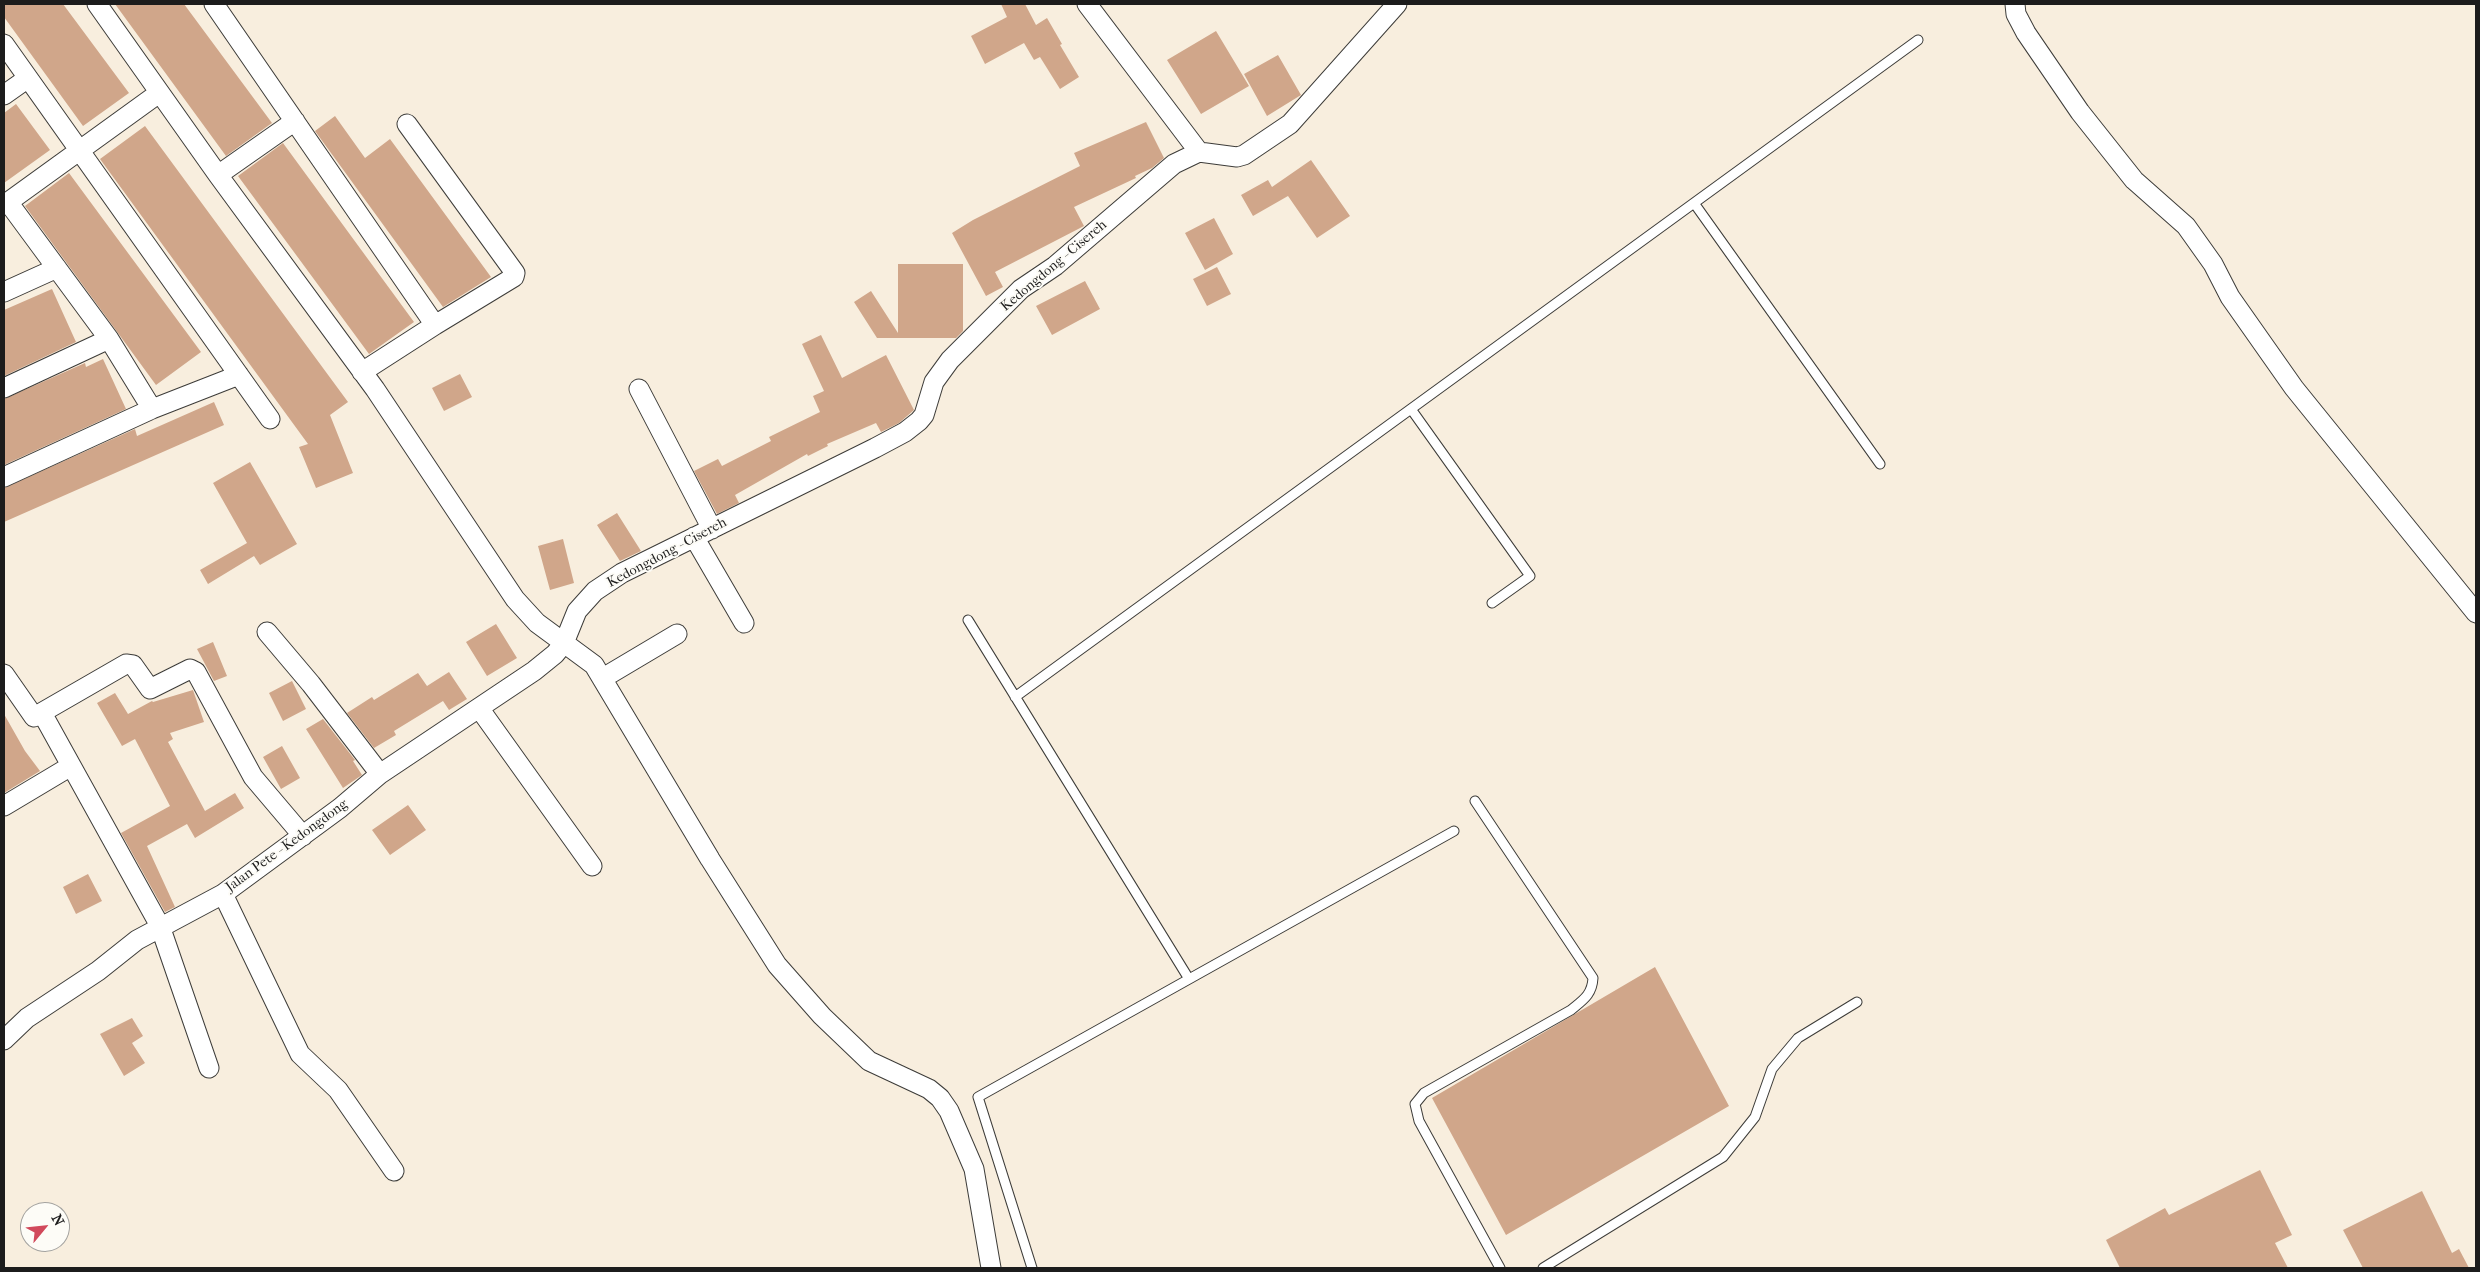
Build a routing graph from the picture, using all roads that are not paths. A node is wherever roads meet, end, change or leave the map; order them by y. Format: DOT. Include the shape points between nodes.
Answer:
graph roads {
  1 [pos="97,4"];
  2 [pos="214,4"];
  3 [pos="1088,4"];
  4 [pos="1397,4"];
  5 [pos="2015,4"];
  6 [pos="1918,40"];
  7 [pos="4,44"];
  8 [pos="28,78"];
  9 [pos="159,92"];
  10 [pos="4,95"];
  11 [pos="295,121"];
  12 [pos="407,124"];
  13 [pos="80,150"];
  14 [pos="1199,152"];
  15 [pos="218,176"];
  16 [pos="6,203"];
  17 [pos="1694,203"];
  18 [pos="57,268"];
  19 [pos="4,292"];
  20 [pos="435,325"];
  21 [pos="109,340"];
  22 [pos="362,372"];
  23 [pos="239,375"];
  24 [pos="4,388"];
  25 [pos="639,389"];
  26 [pos="152,408"];
  27 [pos="1412,409"];
  28 [pos="270,419"];
  29 [pos="1880,464"];
  30 [pos="4,477"];
  31 [pos="712,529"];
  32 [pos="694,537"];
  33 [pos="1492,603"];
  34 [pos="2476,613"];
  35 [pos="968,620"];
  36 [pos="744,623"];
  37 [pos="267,632"];
  38 [pos="677,634"];
  39 [pos="564,643"];
  40 [pos="4,674"];
  41 [pos="603,678"];
  42 [pos="1016,697"];
  43 [pos="479,708"];
  44 [pos="42,714"];
  45 [pos="71,766"];
  46 [pos="380,774"];
  47 [pos="1475,800"];
  48 [pos="4,806"];
  49 [pos="1454,831"];
  50 [pos="303,836"];
  51 [pos="592,866"];
  52 [pos="223,894"];
  53 [pos="160,926"];
  54 [pos="1189,979"];
  55 [pos="1857,1002"];
  56 [pos="4,1040"];
  57 [pos="209,1068"];
  58 [pos="394,1171"];
  59 [pos="991,1268"];
  60 [pos="1032,1268"];
  61 [pos="1500,1268"];
  62 [pos="1543,1268"];
  1 -- 9 [label="street"];
  2 -- 11 [label="street"];
  3 -- 14 [label="street"];
  4 -- 14 [label="street" via="1290,124 1244,156"];
  5 -- 34 [label="street" via="2016,14 2026,32 2080,112 2134,180 2186,226 2213,264 2230,297 2294,388"];
  6 -- 17 [label="lane"];
  7 -- 8 [label="street"];
  8 -- 10 [label="street"];
  8 -- 13 [label="street"];
  9 -- 13 [label="street"];
  9 -- 15 [label="street"];
  11 -- 15 [label="street"];
  11 -- 20 [label="street"];
  12 -- 20 [label="street" via="515,273 514,277"];
  13 -- 16 [label="street"];
  13 -- 23 [label="street"];
  14 -- 31 [label="street, Kedongdong - Cisereh" via="1174,164 1055,266 1021,289 950,360 934,382 924,415 919,421 890,440"];
  15 -- 22 [label="street"];
  16 -- 18 [label="street"];
  17 -- 27 [label="lane"];
  17 -- 29 [label="lane"];
  18 -- 19 [label="street"];
  18 -- 21 [label="street"];
  20 -- 22 [label="street"];
  21 -- 24 [label="street"];
  21 -- 26 [label="street"];
  22 -- 39 [label="street" via="515,599 537,623"];
  23 -- 26 [label="street"];
  23 -- 28 [label="street"];
  25 -- 31 [label="street"];
  26 -- 30 [label="street"];
  27 -- 33 [label="lane" via="1530,576"];
  27 -- 42 [label="lane"];
  31 -- 32 [label="street, Kedongdong - Cisereh"];
  32 -- 36 [label="street"];
  32 -- 39 [label="street, Kedongdong - Cisereh" via="596,591 577,611"];
  35 -- 42 [label="lane"];
  37 -- 46 [label="street" via="312,684"];
  38 -- 41 [label="street"];
  39 -- 41 [label="street" via="594,665"];
  39 -- 43 [label="street, Jalan Pete - Kedongdong" via="534,671"];
  40 -- 44 [label="street" via="34,717"];
  41 -- 59 [label="street" via="777,965 822,1016 869,1061 929,1089 940,1098 974,1169"];
  42 -- 54 [label="lane"];
  43 -- 46 [label="street, Jalan Pete - Kedongdong"];
  43 -- 51 [label="street"];
  44 -- 45 [label="street"];
  44 -- 50 [label="street" via="126,664 133,666 150,689 190,669 196,672 253,777"];
  45 -- 48 [label="street"];
  45 -- 53 [label="street"];
  46 -- 50 [label="street, Jalan Pete - Kedongdong"];
  47 -- 61 [label="lane" via="1593,978 1586,998 1571,1010 1424,1092 1415,1104 1419,1121"];
  49 -- 54 [label="lane"];
  50 -- 52 [label="street, Jalan Pete - Kedongdong"];
  52 -- 53 [label="street, Jalan Pete - Kedongdong"];
  52 -- 58 [label="street" via="300,1054 338,1090"];
  53 -- 56 [label="street, Jalan Pete - Kedongdong" via="27,1018"];
  53 -- 57 [label="street"];
  54 -- 60 [label="lane" via="978,1097"];
  55 -- 62 [label="lane" via="1798,1038 1772,1069 1755,1117 1723,1156"];
}
